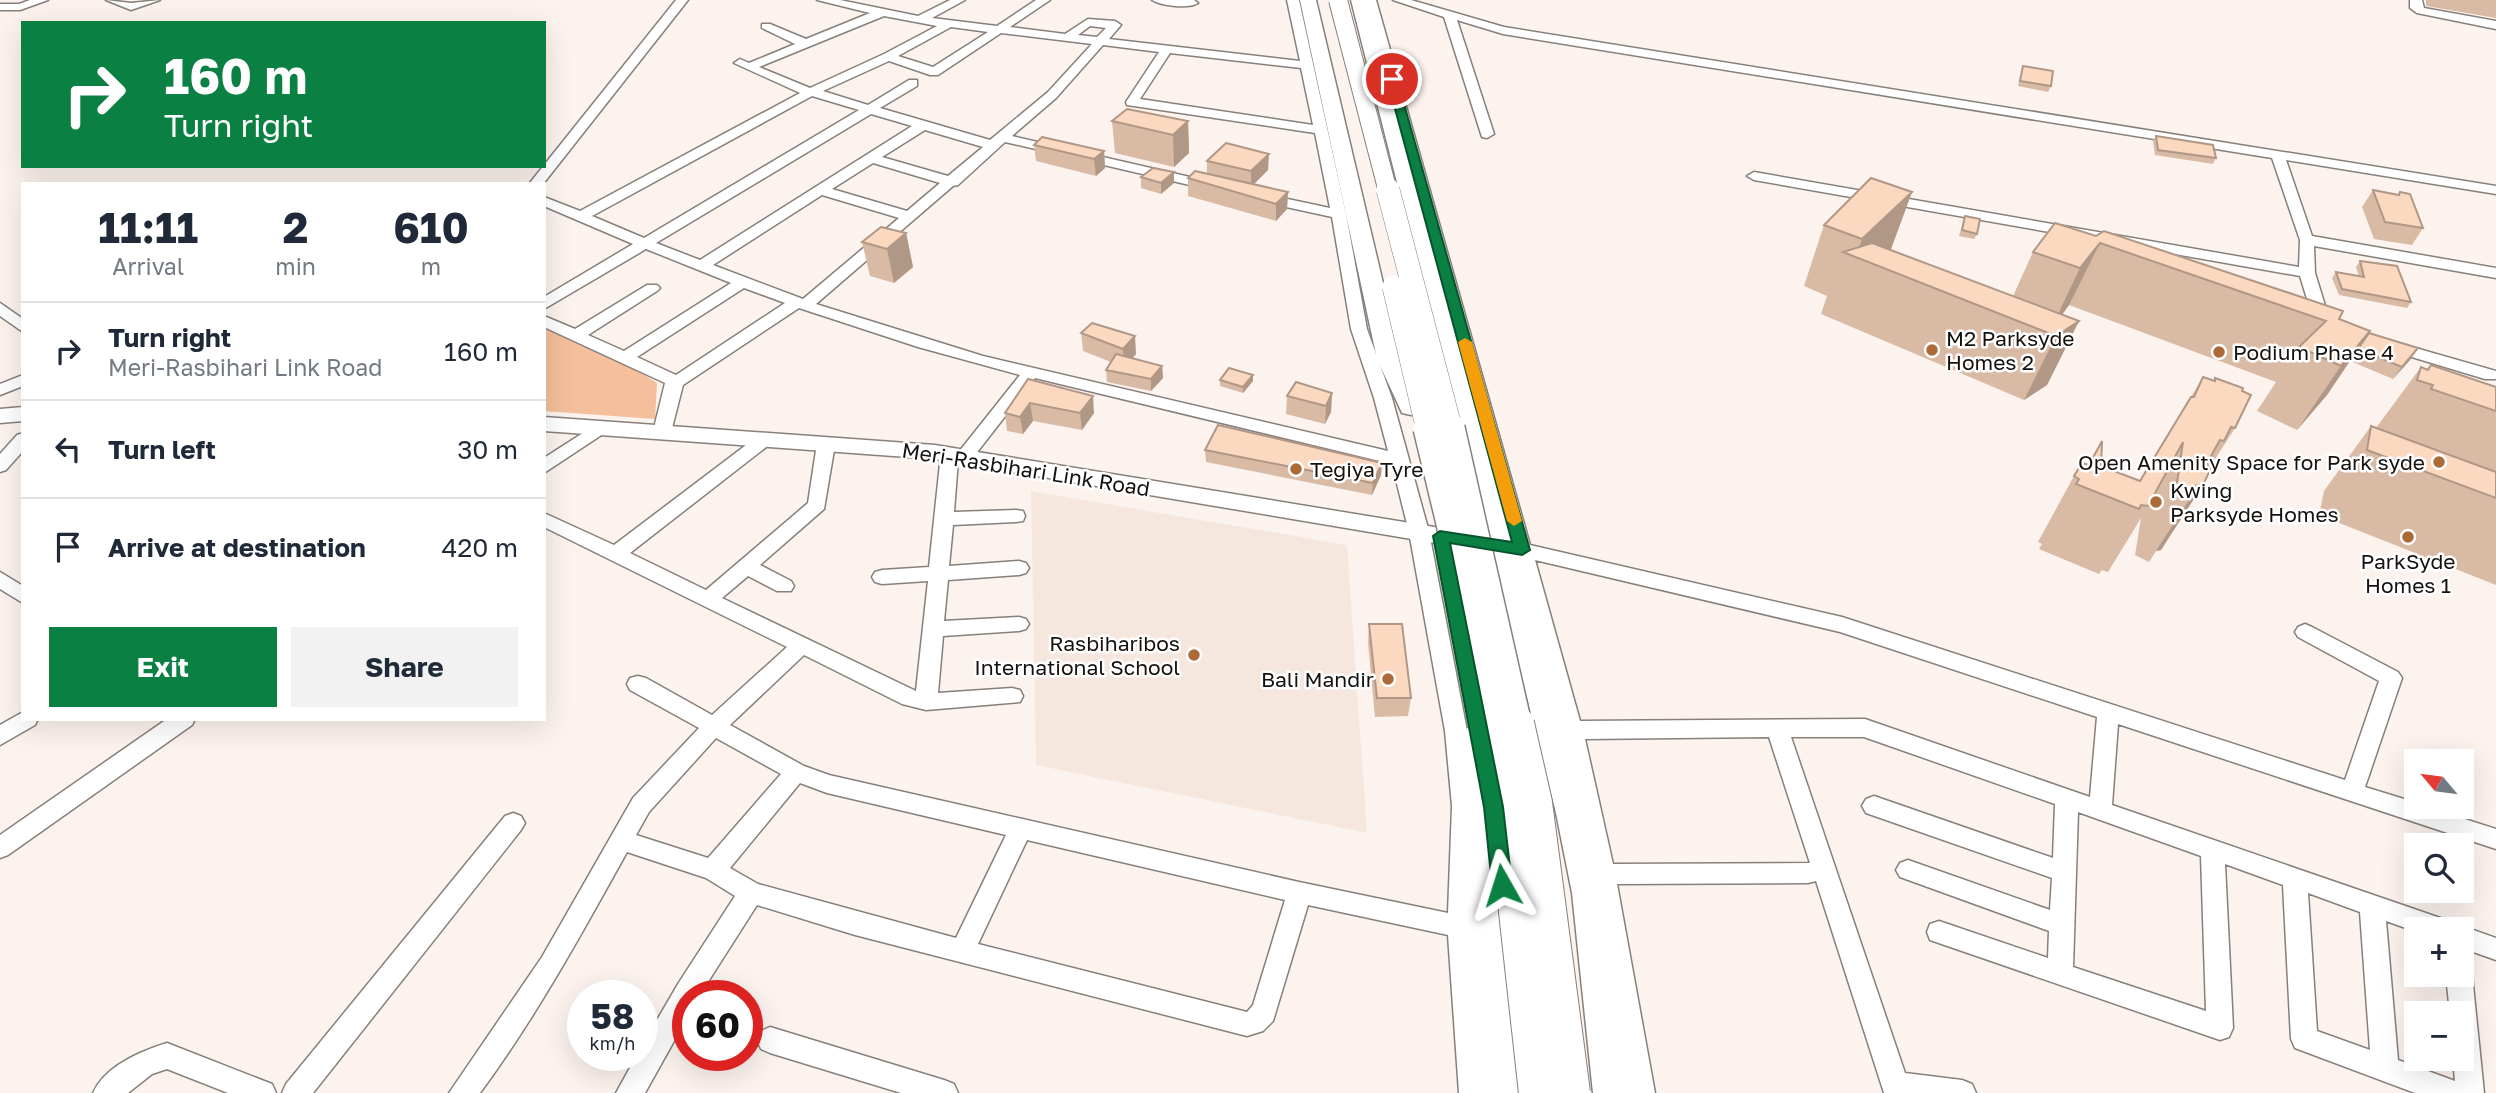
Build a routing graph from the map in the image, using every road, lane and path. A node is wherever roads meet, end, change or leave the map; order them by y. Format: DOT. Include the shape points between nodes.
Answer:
graph roads {
  1 [pos="42,0"];
  2 [pos="112,0"];
  3 [pos="154,0"];
  4 [pos="682,0"];
  5 [pos="823,0"];
  6 [pos="888,0"];
  7 [pos="959,0"];
  8 [pos="1044,0"];
  9 [pos="1158,0"];
  10 [pos="1293,0"];
  11 [pos="1308,0"];
  12 [pos="1315,0"];
  13 [pos="1326,0"];
  14 [pos="1338,0"];
  15 [pos="1347,0"];
  16 [pos="1359,0"];
  17 [pos="1370,0"];
  18 [pos="1399,0"];
  19 [pos="2416,0"];
  20 [pos="1192,3"];
  21 [pos="0,8"];
  22 [pos="867,9"];
  23 [pos="883,12"];
  24 [pos="1450,16"];
  25 [pos="920,20"];
  26 [pos="949,24"];
  27 [pos="2496,25"];
  28 [pos="766,26"];
  29 [pos="1001,30"];
  30 [pos="1067,38"];
  31 [pos="1099,42"];
  32 [pos="806,44"];
  33 [pos="1166,50"];
  34 [pos="888,57"];
  35 [pos="1306,65"];
  36 [pos="913,83"];
  37 [pos="811,92"];
  38 [pos="869,109"];
  39 [pos="923,125"];
  40 [pos="1321,130"];
  41 [pos="1487,134"];
  42 [pos="999,142"];
  43 [pos="2278,155"];
  44 [pos="871,158"];
  45 [pos="1754,176"];
  46 [pos="538,182"];
  47 [pos="953,182"];
  48 [pos="820,190"];
  49 [pos="2496,190"];
  50 [pos="546,202"];
  51 [pos="1339,214"];
  52 [pos="580,217"];
  53 [pos="911,217"];
  54 [pos="2307,240"];
  55 [pos="646,243"];
  56 [pos="703,265"];
  57 [pos="2307,273"];
  58 [pos="2496,273"];
  59 [pos="745,281"];
  60 [pos="652,288"];
  61 [pos="546,303"];
  62 [pos="801,303"];
  63 [pos="546,322"];
  64 [pos="2339,332"];
  65 [pos="576,335"];
  66 [pos="2376,341"];
  67 [pos="626,357"];
  68 [pos="1031,372"];
  69 [pos="2491,375"];
  70 [pos="21,381"];
  71 [pos="675,383"];
  72 [pos="0,390"];
  73 [pos="1411,407"];
  74 [pos="21,414"];
  75 [pos="0,416"];
  76 [pos="546,424"];
  77 [pos="600,428"];
  78 [pos="662,432"];
  79 [pos="764,440"];
  80 [pos="21,441"];
  81 [pos="827,444"];
  82 [pos="957,455"];
  83 [pos="1401,460"];
  84 [pos="0,466"];
  85 [pos="546,466"];
  86 [pos="1016,516"];
  87 [pos="943,519"];
  88 [pos="546,520"];
  89 [pos="1429,534"];
  90 [pos="1505,546"];
  91 [pos="616,554"];
  92 [pos="745,566"];
  93 [pos="1019,568"];
  94 [pos="938,572"];
  95 [pos="882,577"];
  96 [pos="0,579"];
  97 [pos="784,586"];
  98 [pos="21,595"];
  99 [pos="708,599"];
  100 [pos="1019,624"];
  101 [pos="933,629"];
  102 [pos="2305,632"];
  103 [pos="802,645"];
  104 [pos="638,684"];
  105 [pos="1012,696"];
  106 [pos="926,702"];
  107 [pos="2108,712"];
  108 [pos="24,721"];
  109 [pos="180,721"];
  110 [pos="714,726"];
  111 [pos="1777,728"];
  112 [pos="1572,730"];
  113 [pos="0,736"];
  114 [pos="1478,737"];
  115 [pos="796,772"];
  116 [pos="2352,792"];
  117 [pos="2067,799"];
  118 [pos="1874,806"];
  119 [pos="2100,810"];
  120 [pos="513,823"];
  121 [pos="1021,828"];
  122 [pos="2496,839"];
  123 [pos="622,841"];
  124 [pos="0,848"];
  125 [pos="2213,850"];
  126 [pos="713,870"];
  127 [pos="1908,870"];
  128 [pos="2064,872"];
  129 [pos="1808,873"];
  130 [pos="1603,874"];
  131 [pos="2295,879"];
  132 [pos="751,893"];
  133 [pos="1299,893"];
  134 [pos="2372,906"];
  135 [pos="2405,917"];
  136 [pos="2062,925"];
  137 [pos="1460,926"];
  138 [pos="1938,932"];
  139 [pos="2474,941"];
  140 [pos="2496,949"];
  141 [pos="962,952"];
  142 [pos="2060,974"];
  143 [pos="2460,987"];
  144 [pos="770,1040"];
  145 [pos="2385,1069"];
  146 [pos="1897,1089"];
  147 [pos="107,1093"];
  148 [pos="262,1093"];
  149 [pos="296,1093"];
  150 [pos="463,1093"];
  151 [pos="631,1093"];
  152 [pos="944,1093"];
  153 [pos="1473,1093"];
  154 [pos="1500,1093"];
  155 [pos="1523,1093"];
  156 [pos="1537,1093"];
  157 [pos="1572,1093"];
  158 [pos="1589,1093"];
  159 [pos="1614,1093"];
  160 [pos="1641,1093"];
  161 [pos="1962,1093"];
  162 [pos="2451,1093"];
  163 [pos="2470,1093"];
  1 -- 21 [label="street"];
  2 -- 3 [label="street" via="131,7"];
  4 -- 46 [label="street"];
  5 -- 22 [label="street"];
  6 -- 22 [label="street"];
  7 -- 25 [label="street"];
  8 -- 29 [label="street"];
  9 -- 20 [label="street"];
  10 -- 35 [label="street"];
  11 -- 73 [label="highway" via="1389,359"];
  12 -- 73 [label="main road"];
  13 -- 156 [label="highway, bridge" via="1451,523 1505,803"];
  14 -- 157 [label="highway, bridge" via="1451,430 1534,803"];
  15 -- 90 [label="main road"];
  16 -- 90 [label="highway"];
  17 -- 90 [label="street"];
  18 -- 24 [label="street"];
  19 -- 27 [label="street" via="2421,11"];
  22 -- 23 [label="street"];
  23 -- 25 [label="street"];
  23 -- 32 [label="street"];
  24 -- 41 [label="street"];
  24 -- 43 [label="street" via="1516,33"];
  25 -- 26 [label="street"];
  26 -- 29 [label="street"];
  26 -- 34 [label="street"];
  28 -- 32 [label="street"];
  29 -- 30 [label="street"];
  29 -- 34 [label="street" via="934,72"];
  30 -- 31 [label="street"];
  30 -- 31 [label="street" via="1088,22 1115,25"];
  31 -- 33 [label="street"];
  31 -- 42 [label="street" via="1052,95"];
  32 -- 37 [label="street" via="744,65"];
  33 -- 35 [label="street"];
  33 -- 40 [label="street" via="1132,102"];
  34 -- 37 [label="street"];
  35 -- 40 [label="street"];
  36 -- 38 [label="street"];
  37 -- 38 [label="street"];
  37 -- 52 [label="street"];
  38 -- 39 [label="street"];
  38 -- 55 [label="street"];
  39 -- 42 [label="street"];
  39 -- 44 [label="street"];
  40 -- 51 [label="street"];
  42 -- 47 [label="street"];
  42 -- 51 [label="street"];
  43 -- 49 [label="street"];
  43 -- 54 [label="street"];
  44 -- 47 [label="street"];
  44 -- 48 [label="street"];
  45 -- 57 [label="street"];
  47 -- 53 [label="street"];
  48 -- 53 [label="street"];
  48 -- 56 [label="street"];
  50 -- 52 [label="street"];
  51 -- 83 [label="street" via="1360,329"];
  52 -- 55 [label="street"];
  53 -- 62 [label="street"];
  54 -- 57 [label="street"];
  54 -- 58 [label="street"];
  55 -- 56 [label="street"];
  55 -- 61 [label="street"];
  56 -- 59 [label="street"];
  57 -- 64 [label="street" via="2323,326"];
  59 -- 62 [label="street"];
  59 -- 67 [label="street"];
  60 -- 65 [label="street"];
  62 -- 68 [label="street" via="915,342"];
  62 -- 71 [label="street"];
  63 -- 65 [label="street"];
  65 -- 67 [label="street"];
  66 -- 69 [label="street"];
  67 -- 71 [label="street"];
  68 -- 82 [label="street"];
  68 -- 83 [label="street"];
  70 -- 72 [label="street"];
  71 -- 78 [label="street"];
  73 -- 89 [label="main road"];
  74 -- 75 [label="main road"];
  76 -- 77 [label="main road, Meri-Rasbihari Link Road"];
  77 -- 78 [label="main road, Meri-Rasbihari Link Road"];
  77 -- 85 [label="street"];
  78 -- 79 [label="main road, Meri-Rasbihari Link Road"];
  79 -- 81 [label="main road, Meri-Rasbihari Link Road"];
  79 -- 91 [label="street"];
  80 -- 84 [label="street"];
  81 -- 82 [label="main road, Meri-Rasbihari Link Road"];
  81 -- 92 [label="street" via="817,505"];
  82 -- 87 [label="street"];
  82 -- 89 [label="main road, Meri-Rasbihari Link Road"];
  83 -- 89 [label="street"];
  86 -- 87 [label="street"];
  87 -- 94 [label="street"];
  88 -- 91 [label="street"];
  89 -- 90 [label="main road, Meri-Rasbihari Link Road"];
  89 -- 114 [label="main road"];
  89 -- 137 [label="street" via="1464,806"];
  90 -- 107 [label="street" via="1842,625"];
  90 -- 112 [label="street"];
  90 -- 158 [label="main road" via="1548,801"];
  90 -- 159 [label="highway" via="1590,894"];
  91 -- 99 [label="street"];
  92 -- 97 [label="street"];
  92 -- 99 [label="street"];
  93 -- 94 [label="street"];
  94 -- 95 [label="street"];
  94 -- 101 [label="street"];
  96 -- 98 [label="street"];
  99 -- 103 [label="street"];
  100 -- 101 [label="street"];
  101 -- 106 [label="street"];
  102 -- 116 [label="street" via="2391,678"];
  103 -- 106 [label="street" via="901,695"];
  103 -- 110 [label="street"];
  104 -- 110 [label="street"];
  105 -- 106 [label="street"];
  107 -- 116 [label="street"];
  107 -- 119 [label="street"];
  108 -- 113 [label="street"];
  109 -- 124 [label="street"];
  110 -- 115 [label="street"];
  110 -- 123 [label="street" via="651,793"];
  111 -- 112 [label="street"];
  111 -- 117 [label="street" via="1865,728"];
  111 -- 146 [label="street"];
  112 -- 130 [label="street"];
  114 -- 154 [label="highway" via="1477,806"];
  114 -- 155 [label="main road" via="1494,807"];
  115 -- 121 [label="street"];
  115 -- 126 [label="street"];
  116 -- 122 [label="street"];
  117 -- 119 [label="street"];
  117 -- 128 [label="street"];
  118 -- 128 [label="street"];
  119 -- 125 [label="street"];
  120 -- 149 [label="street"];
  121 -- 133 [label="street"];
  121 -- 141 [label="street"];
  123 -- 126 [label="street"];
  123 -- 150 [label="street" via="551,965"];
  125 -- 131 [label="street"];
  125 -- 142 [label="street" via="2220,1028"];
  126 -- 132 [label="street"];
  127 -- 136 [label="street"];
  128 -- 136 [label="street"];
  129 -- 130 [label="street"];
  130 -- 160 [label="street"];
  131 -- 134 [label="street"];
  131 -- 145 [label="street" via="2304,1039"];
  132 -- 141 [label="street"];
  132 -- 151 [label="street" via="687,992"];
  133 -- 137 [label="street"];
  133 -- 141 [label="street" via="1264,1012 1254,1023"];
  134 -- 135 [label="street"];
  134 -- 145 [label="street"];
  136 -- 142 [label="street"];
  137 -- 153 [label="street"];
  138 -- 142 [label="street"];
  139 -- 140 [label="street"];
  143 -- 163 [label="street"];
  144 -- 152 [label="street"];
  145 -- 162 [label="street"];
  146 -- 161 [label="street"];
  147 -- 148 [label="street" via="144,1063 167,1056"];
}
